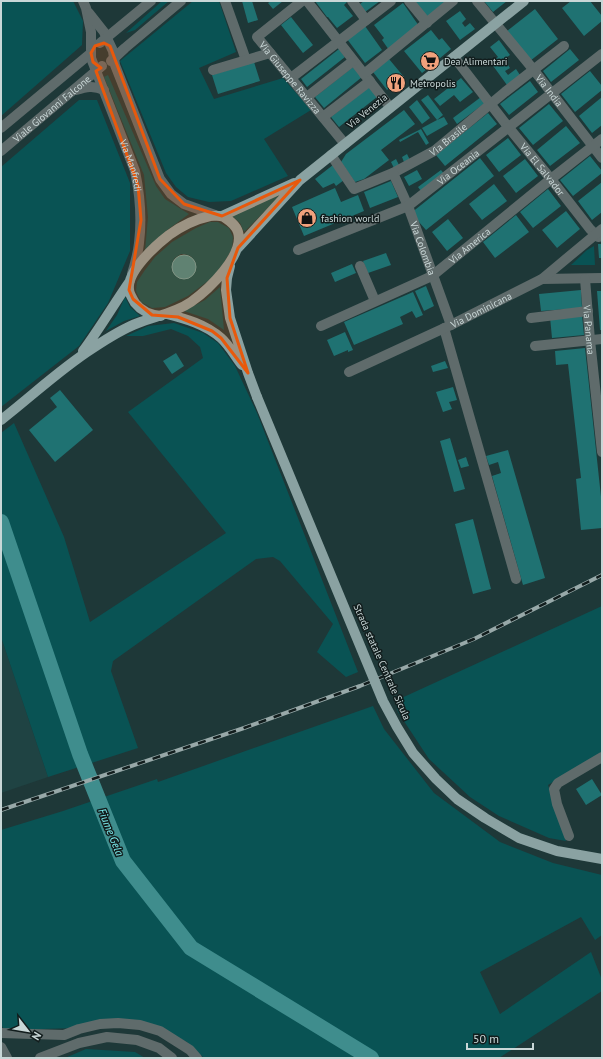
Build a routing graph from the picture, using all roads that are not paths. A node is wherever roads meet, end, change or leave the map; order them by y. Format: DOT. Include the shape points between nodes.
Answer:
graph roads {
  1 [pos="151,1"];
  2 [pos="181,1"];
  3 [pos="226,1"];
  4 [pos="302,1"];
  5 [pos="306,1"];
  6 [pos="352,1"];
  7 [pos="391,1"];
  8 [pos="409,1"];
  9 [pos="453,1"];
  10 [pos="477,1"];
  11 [pos="524,1"];
  12 [pos="84,4"];
  13 [pos="366,20"];
  14 [pos="427,23"];
  15 [pos="495,24"];
  16 [pos="100,27"];
  17 [pos="119,28"];
  18 [pos="338,42"];
  19 [pos="564,46"];
  20 [pos="270,53"];
  21 [pos="103,55"];
  22 [pos="454,57"];
  23 [pos="600,59"];
  24 [pos="246,60"];
  25 [pos="353,60"];
  26 [pos="533,69"];
  27 [pos="213,70"];
  28 [pos="367,77"];
  29 [pos="291,78"];
  30 [pos="104,90"];
  31 [pos="72,92"];
  32 [pos="552,94"];
  33 [pos="307,97"];
  34 [pos="491,104"];
  35 [pos="390,107"];
  36 [pos="323,117"];
  37 [pos="1,128"];
  38 [pos="508,128"];
  39 [pos="602,139"];
  40 [pos="345,144"];
  41 [pos="593,146"];
  42 [pos="1,151"];
  43 [pos="331,155"];
  44 [pos="602,158"];
  45 [pos="393,173"];
  46 [pos="551,179"];
  47 [pos="300,180"];
  48 [pos="408,206"];
  49 [pos="219,216"];
  50 [pos="600,233"];
  51 [pos="238,248"];
  52 [pos="298,250"];
  53 [pos="233,258"];
  54 [pos="360,266"];
  55 [pos="432,276"];
  56 [pos="131,278"];
  57 [pos="602,278"];
  58 [pos="542,279"];
  59 [pos="585,279"];
  60 [pos="375,301"];
  61 [pos="588,312"];
  62 [pos="164,315"];
  63 [pos="531,318"];
  64 [pos="321,326"];
  65 [pos="447,326"];
  66 [pos="602,339"];
  67 [pos="590,340"];
  68 [pos="535,346"];
  69 [pos="78,357"];
  70 [pos="349,372"];
  71 [pos="248,373"];
  72 [pos="3,419"];
  73 [pos="602,452"];
  74 [pos="516,579"];
  75 [pos="602,757"];
  76 [pos="569,836"];
  77 [pos="602,859"];
  78 [pos="1,1034"];
  79 [pos="1,1047"];
  80 [pos="7,1058"];
  81 [pos="40,1058"];
  82 [pos="172,1058"];
  83 [pos="197,1058"];
  1 -- 17 [label="street, Viale Giovanni Falcone"];
  2 -- 21 [label="street, Viale Giovanni Falcone" via="126,48"];
  3 -- 24 [label="street"];
  4 -- 20 [label="street, Via Giuseppe Ravizza" via="257,37"];
  5 -- 18 [label="street"];
  6 -- 13 [label="street"];
  7 -- 13 [label="street"];
  8 -- 14 [label="street"];
  9 -- 14 [label="street"];
  10 -- 15 [label="street, Via India"];
  11 -- 15 [label="main road, Via Venezia"];
  12 -- 16 [label="street"];
  12 -- 21 [label="street" via="92,32"];
  13 -- 18 [label="street"];
  14 -- 28 [label="street"];
  15 -- 22 [label="main road, Via Venezia"];
  15 -- 26 [label="street, Via India"];
  16 -- 17 [label="street"];
  16 -- 21 [label="street" via="104,32"];
  17 -- 21 [label="street, Viale Giovanni Falcone"];
  18 -- 25 [label="street"];
  18 -- 29 [label="street"];
  19 -- 26 [label="street, Via Brasile"];
  20 -- 24 [label="street"];
  20 -- 29 [label="street, Via Giuseppe Ravizza"];
  21 -- 30 [label="street, Via Manfredi"];
  21 -- 31 [label="street, Viale Giovanni Falcone"];
  21 -- 37 [label="street, Viale Giovanni Falcone"];
  21 -- 49 [label="street, Via Manfredi" via="115,65 160,179 171,194 184,204"];
  22 -- 34 [label="street, Via El Salvador"];
  22 -- 35 [label="main road, Via Venezia"];
  23 -- 32 [label="street, Via Oceania"];
  24 -- 27 [label="street"];
  25 -- 28 [label="street"];
  25 -- 33 [label="street"];
  26 -- 32 [label="street, Via India"];
  26 -- 34 [label="street, Via Brasile"];
  28 -- 35 [label="street"];
  28 -- 36 [label="street"];
  29 -- 33 [label="street, Via Giuseppe Ravizza"];
  30 -- 31 [label="street" via="94,86"];
  30 -- 56 [label="street, Via Manfredi" via="138,185 141,220 139,244"];
  31 -- 42 [label="street, Viale Giovanni Falcone"];
  32 -- 38 [label="street, Via Oceania"];
  32 -- 41 [label="street, Via India"];
  33 -- 36 [label="street, Via Giuseppe Ravizza"];
  34 -- 38 [label="street, Via El Salvador"];
  34 -- 45 [label="street, Via Brasile" via="434,151"];
  35 -- 40 [label="main road, Via Venezia"];
  36 -- 40 [label="street, Via Giuseppe Ravizza"];
  38 -- 46 [label="street, Via El Salvador"];
  38 -- 48 [label="street, Via Oceania"];
  39 -- 41 [label="street, Via America"];
  40 -- 43 [label="main road, Via Venezia"];
  41 -- 44 [label="street, Via India"];
  41 -- 46 [label="street, Via America"];
  43 -- 45 [label="street, Via Brasile" via="354,189"];
  43 -- 47 [label="main road, Via Venezia"];
  45 -- 48 [label="street, Via Colombia"];
  46 -- 50 [label="street, Via El Salvador"];
  46 -- 55 [label="street, Via America"];
  47 -- 49 [label="main road, Via Venezia"];
  47 -- 51 [label="main road, Via Venezia"];
  48 -- 52 [label="street, Via Oceania"];
  48 -- 55 [label="street, Via Colombia"];
  49 -- 51 [label="main road" via="235,225 239,234"];
  49 -- 56 [label="main road, Via Venezia" via="202,218 170,235 142,260"];
  50 -- 58 [label="street, Via Dominicana"];
  51 -- 53 [label="main road"];
  53 -- 62 [label="main road" via="224,272 191,302"];
  53 -- 71 [label="main road, Strada statale Centrale Sicula" via="227,278 227,303"];
  54 -- 60 [label="street"];
  55 -- 60 [label="street, Via America"];
  55 -- 65 [label="street, Via Colombia"];
  56 -- 62 [label="main road, Strada statale Centrale Sicula" via="129,290 138,306 152,315"];
  56 -- 69 [label="main road, Via Venezia" via="96,334"];
  57 -- 59 [label="street"];
  58 -- 59 [label="street"];
  58 -- 65 [label="street, Via Dominicana"];
  59 -- 61 [label="street, Via Panama"];
  60 -- 64 [label="street, Via America"];
  61 -- 63 [label="street"];
  61 -- 67 [label="street, Via Panama"];
  62 -- 69 [label="main road" via="139,322 114,334"];
  62 -- 71 [label="main road, Strada statale Centrale Sicula" via="195,322 212,331 221,338"];
  65 -- 70 [label="street, Via Dominicana"];
  65 -- 74 [label="street, Via Colombia"];
  66 -- 67 [label="street"];
  67 -- 68 [label="street"];
  67 -- 73 [label="street, Via Panama"];
  69 -- 72 [label="main road"];
  71 -- 77 [label="main road, Strada statale Centrale Sicula, bridge" via="383,701 413,753 457,799 519,838 557,851"];
  75 -- 76 [label="street" via="558,783 554,789"];
  78 -- 83 [label="street" via="64,1035 100,1024 140,1025 160,1031 190,1050"];
  79 -- 80 [label="street"];
  81 -- 82 [label="street" via="79,1043 107,1037 136,1040 159,1048"];
}
